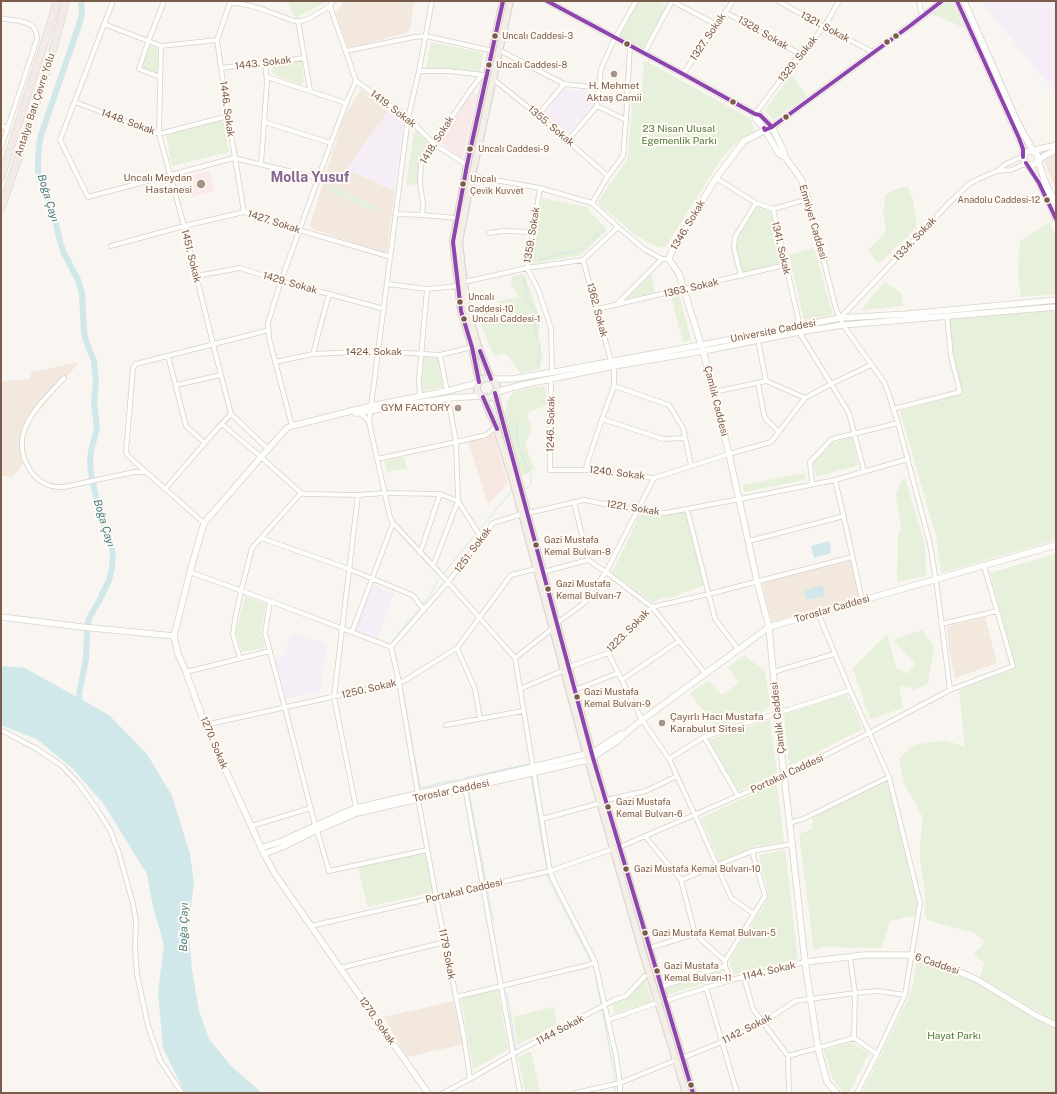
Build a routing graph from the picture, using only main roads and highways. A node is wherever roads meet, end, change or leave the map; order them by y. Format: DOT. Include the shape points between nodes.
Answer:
graph roads {
  1 [pos="56,1"];
  2 [pos="64,1"];
  3 [pos="504,1"];
  4 [pos="510,1"];
  5 [pos="496,50"];
  6 [pos="1,178"];
  7 [pos="1,209"];
  8 [pos="491,379"];
  9 [pos="479,382"];
  10 [pos="496,393"];
  11 [pos="482,396"];
  12 [pos="525,513"];
  13 [pos="566,669"];
  14 [pos="590,756"];
  15 [pos="617,848"];
  16 [pos="662,1001"];
  17 [pos="679,1059"];
  18 [pos="686,1093"];
  19 [pos="693,1093"];
  1 -- 6 [label="highway"];
  2 -- 7 [label="highway, Antalya Batı Çevre Yolu" via="36,107"];
  3 -- 5 [label="main road"];
  4 -- 5 [label="main road"];
  5 -- 8 [label="main road" via="493,79 459,242 467,308"];
  5 -- 9 [label="main road" via="485,75 453,242 461,311"];
  8 -- 9 [label="main road" via="484,378"];
  8 -- 10 [label="main road" via="496,383"];
  9 -- 11 [label="main road" via="477,388"];
  10 -- 11 [label="main road" via="488,398"];
  10 -- 12 [label="main road"];
  11 -- 12 [label="main road" via="496,427"];
  12 -- 13 [label="main road" via="557,623"];
  12 -- 13 [label="main road" via="536,569"];
  13 -- 14 [label="main road"];
  13 -- 14 [label="main road" via="575,690"];
  14 -- 15 [label="main road"];
  15 -- 16 [label="main road" via="649,948"];
  15 -- 16 [label="main road" via="642,950"];
  16 -- 17 [label="main road"];
  17 -- 18 [label="main road"];
  17 -- 19 [label="main road"];
}
